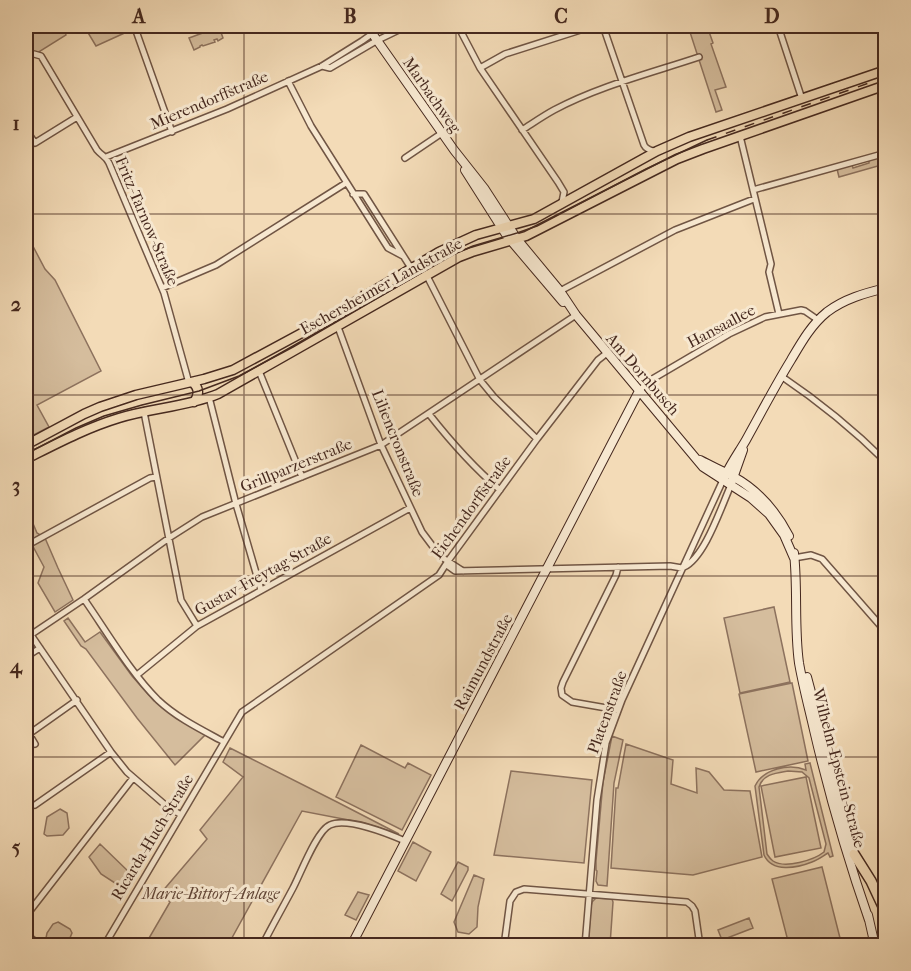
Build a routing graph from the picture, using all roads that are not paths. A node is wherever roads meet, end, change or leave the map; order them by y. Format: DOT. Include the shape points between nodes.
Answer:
graph roads {
  1 [pos="367,26"];
  2 [pos="382,26"];
  3 [pos="407,26"];
  4 [pos="458,26"];
  5 [pos="593,26"];
  6 [pos="603,26"];
  7 [pos="777,26"];
  8 [pos="135,28"];
  9 [pos="375,37"];
  10 [pos="34,54"];
  11 [pos="699,57"];
  12 [pos="480,68"];
  13 [pos="885,70"];
  14 [pos="288,81"];
  15 [pos="623,82"];
  16 [pos="885,85"];
  17 [pos="802,99"];
  18 [pos="77,117"];
  19 [pos="26,130"];
  20 [pos="522,130"];
  21 [pos="172,132"];
  22 [pos="442,133"];
  23 [pos="740,136"];
  24 [pos="657,151"];
  25 [pos="885,153"];
  26 [pos="106,157"];
  27 [pos="405,158"];
  28 [pos="346,183"];
  29 [pos="753,190"];
  30 [pos="754,199"];
  31 [pos="562,204"];
  32 [pos="506,227"];
  33 [pos="514,240"];
  34 [pos="411,268"];
  35 [pos="427,276"];
  36 [pos="162,288"];
  37 [pos="885,288"];
  38 [pos="560,291"];
  39 [pos="574,314"];
  40 [pos="779,314"];
  41 [pos="818,320"];
  42 [pos="338,327"];
  43 [pos="607,353"];
  44 [pos="259,371"];
  45 [pos="781,376"];
  46 [pos="480,380"];
  47 [pos="190,383"];
  48 [pos="639,391"];
  49 [pos="209,397"];
  50 [pos="194,402"];
  51 [pos="144,412"];
  52 [pos="429,414"];
  53 [pos="537,439"];
  54 [pos="746,441"];
  55 [pos="26,445"];
  56 [pos="381,445"];
  57 [pos="26,459"];
  58 [pos="885,462"];
  59 [pos="156,477"];
  60 [pos="302,477"];
  61 [pos="724,477"];
  62 [pos="732,482"];
  63 [pos="500,490"];
  64 [pos="236,504"];
  65 [pos="410,508"];
  66 [pos="169,538"];
  67 [pos="26,546"];
  68 [pos="794,558"];
  69 [pos="448,561"];
  70 [pos="618,567"];
  71 [pos="682,568"];
  72 [pos="547,569"];
  73 [pos="463,571"];
  74 [pos="455,572"];
  75 [pos="440,575"];
  76 [pos="261,590"];
  77 [pos="84,599"];
  78 [pos="797,621"];
  79 [pos="196,626"];
  80 [pos="885,632"];
  81 [pos="28,636"];
  82 [pos="40,648"];
  83 [pos="26,657"];
  84 [pos="137,675"];
  85 [pos="77,700"];
  86 [pos="618,710"];
  87 [pos="27,732"];
  88 [pos="224,742"];
  89 [pos="35,744"];
  90 [pos="111,752"];
  91 [pos="133,778"];
  92 [pos="34,805"];
  93 [pos="181,815"];
  94 [pos="405,841"];
  95 [pos="854,854"];
  96 [pos="590,894"];
  97 [pos="885,913"];
  98 [pos="26,916"];
  99 [pos="869,920"];
  100 [pos="26,934"];
  101 [pos="41,945"];
  102 [pos="104,945"];
  103 [pos="262,945"];
  104 [pos="351,945"];
  105 [pos="504,945"];
  106 [pos="585,945"];
  107 [pos="700,945"];
  108 [pos="875,945"];
  1 -- 9 [label="main road, Marbachweg"];
  2 -- 9 [label="street"];
  3 -- 9 [label="street"];
  4 -- 12 [label="street"];
  5 -- 12 [label="street" via="505,54"];
  6 -- 15 [label="street"];
  7 -- 17 [label="street"];
  8 -- 21 [label="street"];
  9 -- 14 [label="street, Mierendorffstraße" via="330,68 322,66"];
  9 -- 22 [label="main road, Marbachweg"];
  10 -- 18 [label="street, Fritz-Tarnow-Straße" via="41,56"];
  11 -- 15 [label="street"];
  12 -- 20 [label="street"];
  13 -- 17 [label="main road, Eschersheimer Landstraße"];
  14 -- 21 [label="street, Mierendorffstraße"];
  14 -- 28 [label="street, Eschersheimer Landstraße" via="310,126"];
  15 -- 20 [label="street" via="554,110"];
  15 -- 24 [label="street" via="644,145"];
  16 -- 23 [label="main road, Eschersheimer Landstraße"];
  17 -- 24 [label="main road, Eschersheimer Landstraße"];
  18 -- 19 [label="street" via="35,143"];
  18 -- 26 [label="street, Fritz-Tarnow-Straße" via="97,150"];
  20 -- 31 [label="street" via="562,189"];
  21 -- 26 [label="street, Mierendorffstraße"];
  22 -- 27 [label="street"];
  22 -- 32 [label="main road, Marbachweg" via="484,188"];
  23 -- 29 [label="street"];
  23 -- 33 [label="main road, Eschersheimer Landstraße" via="677,159"];
  24 -- 31 [label="main road, Eschersheimer Landstraße"];
  25 -- 29 [label="street"];
  26 -- 36 [label="street, Fritz-Tarnow-Straße"];
  28 -- 34 [label="street, Eschersheimer Landstraße" via="388,248 403,256"];
  28 -- 36 [label="street" via="216,265"];
  29 -- 30 [label="street"];
  30 -- 38 [label="street" via="675,230"];
  30 -- 40 [label="street"];
  31 -- 32 [label="main road, Eschersheimer Landstraße"];
  32 -- 33 [label="main road, Marbachweg"];
  32 -- 34 [label="main road, Eschersheimer Landstraße" via="460,242"];
  33 -- 35 [label="main road, Eschersheimer Landstraße" via="459,257"];
  33 -- 38 [label="main road, Am Dornbusch"];
  33 -- 39 [label="main road, Am Dornbusch"];
  34 -- 47 [label="main road, Eschersheimer Landstraße" via="253,360"];
  35 -- 42 [label="main road, Eschersheimer Landstraße"];
  35 -- 46 [label="street"];
  36 -- 47 [label="street, Fritz-Tarnow-Straße"];
  37 -- 41 [label="main road" via="847,300"];
  38 -- 39 [label="main road, Am Dornbusch"];
  39 -- 43 [label="main road, Am Dornbusch"];
  39 -- 46 [label="street, Grillparzerstraße"];
  40 -- 41 [label="street, Hansaallee" via="801,310"];
  40 -- 48 [label="street, Hansaallee" via="729,334 649,381"];
  41 -- 45 [label="main road, Platenstraße"];
  42 -- 44 [label="main road, Eschersheimer Landstraße"];
  42 -- 56 [label="street, Liliencronstraße"];
  43 -- 48 [label="main road, Am Dornbusch"];
  43 -- 53 [label="street, Eichendorffstraße"];
  44 -- 49 [label="main road, Eschersheimer Landstraße"];
  44 -- 60 [label="street"];
  45 -- 54 [label="main road, Platenstraße"];
  45 -- 58 [label="street" via="824,407"];
  46 -- 52 [label="street, Grillparzerstraße"];
  46 -- 53 [label="street"];
  47 -- 50 [label="main road" via="199,392"];
  47 -- 55 [label="main road, Eschersheimer Landstraße" via="100,407"];
  48 -- 61 [label="main road, Am Dornbusch" via="703,467"];
  48 -- 72 [label="main road, Raimundstraße"];
  49 -- 50 [label="main road, Eschersheimer Landstraße"];
  49 -- 64 [label="street"];
  50 -- 51 [label="main road, Eschersheimer Landstraße"];
  51 -- 57 [label="main road, Eschersheimer Landstraße" via="76,434"];
  51 -- 59 [label="street"];
  52 -- 56 [label="street, Grillparzerstraße"];
  52 -- 63 [label="street" via="452,444"];
  53 -- 63 [label="street, Eichendorffstraße"];
  54 -- 61 [label="main road, Platenstraße"];
  54 -- 62 [label="main road, Platenstraße"];
  56 -- 60 [label="street, Grillparzerstraße"];
  56 -- 65 [label="street, Liliencronstraße"];
  59 -- 66 [label="street"];
  59 -- 67 [label="street"];
  60 -- 64 [label="street, Grillparzerstraße"];
  61 -- 62 [label="main road, Am Dornbusch"];
  61 -- 71 [label="street, Platenstraße"];
  62 -- 68 [label="main road, Am Dornbusch" via="769,514"];
  62 -- 71 [label="street, Platenstraße" via="699,552"];
  63 -- 69 [label="street, Eichendorffstraße"];
  64 -- 66 [label="street, Grillparzerstraße" via="202,517"];
  64 -- 76 [label="street"];
  65 -- 69 [label="street, Liliencronstraße" via="422,532"];
  65 -- 76 [label="street, Gustav-Freytag-Straße"];
  66 -- 77 [label="street, Grillparzerstraße"];
  66 -- 79 [label="street" via="181,600"];
  68 -- 78 [label="main road, Wilhelm-Epstein-Straße"];
  68 -- 80 [label="street" via="811,555 822,559"];
  69 -- 73 [label="street"];
  69 -- 74 [label="street"];
  69 -- 75 [label="street, Eichendorffstraße"];
  70 -- 71 [label="street"];
  70 -- 72 [label="street"];
  70 -- 86 [label="street" via="561,688 572,702"];
  71 -- 86 [label="street, Platenstraße"];
  72 -- 73 [label="street"];
  72 -- 94 [label="main road, Raimundstraße"];
  73 -- 74 [label="street"];
  74 -- 75 [label="street"];
  75 -- 88 [label="street, Eichendorffstraße" via="242,712"];
  76 -- 79 [label="street, Gustav-Freytag-Straße"];
  77 -- 81 [label="street, Grillparzerstraße"];
  77 -- 84 [label="street"];
  78 -- 95 [label="main road, Wilhelm-Epstein-Straße" via="805,671"];
  78 -- 99 [label="main road, Wilhelm-Epstein-Straße" via="801,674 826,782"];
  79 -- 84 [label="street, Gustav-Freytag-Straße"];
  81 -- 82 [label="street"];
  82 -- 83 [label="street"];
  82 -- 85 [label="street"];
  84 -- 88 [label="street" via="159,701"];
  85 -- 87 [label="street"];
  85 -- 90 [label="street"];
  86 -- 96 [label="street, Platenstraße" via="598,783"];
  87 -- 89 [label="street"];
  88 -- 93 [label="street, Ricarda-Huch-Straße"];
  90 -- 91 [label="street"];
  90 -- 92 [label="street"];
  91 -- 93 [label="street"];
  91 -- 98 [label="street"];
  93 -- 102 [label="street, Ricarda-Huch-Straße"];
  94 -- 103 [label="street" via="359,825 327,825"];
  94 -- 104 [label="main road, Raimundstraße"];
  95 -- 97 [label="highway"];
  95 -- 99 [label="main road, Wilhelm-Epstein-Straße"];
  96 -- 105 [label="street" via="524,889 516,892 510,901"];
  96 -- 106 [label="street, Platenstraße"];
  96 -- 107 [label="street" via="687,902 695,911"];
  99 -- 108 [label="main road, Wilhelm-Epstein-Straße"];
  100 -- 101 [label="street"];
}
